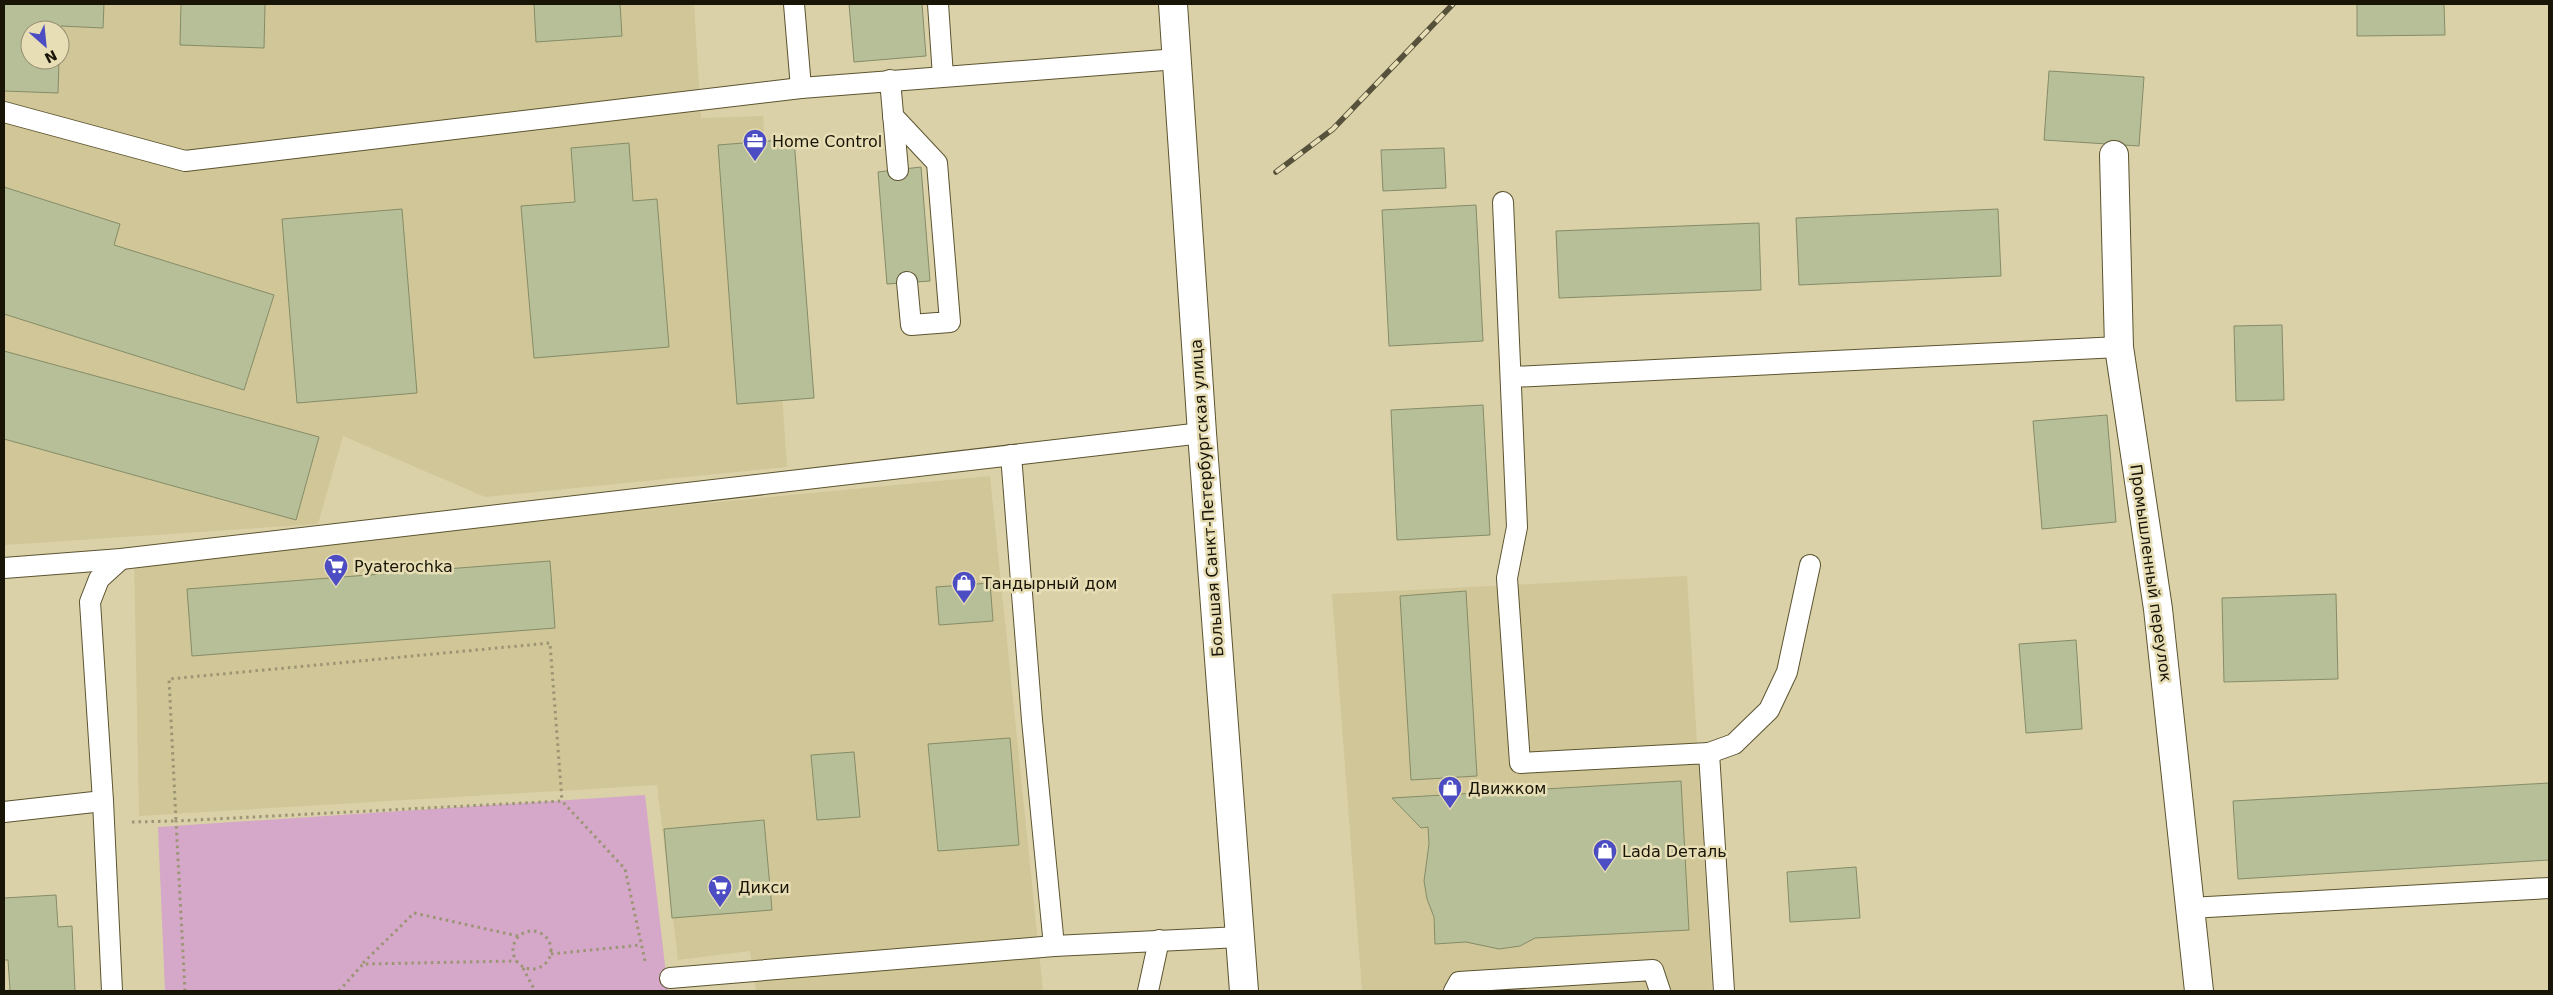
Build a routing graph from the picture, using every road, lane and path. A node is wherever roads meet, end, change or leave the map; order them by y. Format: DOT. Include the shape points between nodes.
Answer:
graph roads {
  1 [pos="794,4"];
  2 [pos="938,4"];
  3 [pos="1173,4"];
  4 [pos="1177,59"];
  5 [pos="943,76"];
  6 [pos="890,80"];
  7 [pos="801,88"];
  8 [pos="4,112"];
  9 [pos="893,116"];
  10 [pos="2114,155"];
  11 [pos="898,170"];
  12 [pos="1503,202"];
  13 [pos="907,282"];
  14 [pos="2119,347"];
  15 [pos="1512,376"];
  16 [pos="1202,433"];
  17 [pos="1011,455"];
  18 [pos="121,559"];
  19 [pos="1810,565"];
  20 [pos="4,568"];
  21 [pos="1709,753"];
  22 [pos="103,801"];
  23 [pos="562,801"];
  24 [pos="4,812"];
  25 [pos="176,820"];
  26 [pos="104,822"];
  27 [pos="2549,888"];
  28 [pos="2190,908"];
  29 [pos="518,936"];
  30 [pos="1240,936"];
  31 [pos="1160,940"];
  32 [pos="641,945"];
  33 [pos="1054,946"];
  34 [pos="552,954"];
  35 [pos="516,961"];
  36 [pos="363,964"];
  37 [pos="645,964"];
  38 [pos="523,968"];
  39 [pos="670,978"];
  40 [pos="112,991"];
  41 [pos="186,991"];
  42 [pos="339,991"];
  43 [pos="535,991"];
  44 [pos="1148,991"];
  45 [pos="1244,991"];
  46 [pos="1454,991"];
  47 [pos="1660,991"];
  48 [pos="1724,991"];
  49 [pos="2200,991"];
  1 -- 7 [label="lane"];
  2 -- 5 [label="lane"];
  3 -- 4 [label="main road, Большая Санкт-Петербургская улица"];
  4 -- 5 [label="lane"];
  4 -- 16 [label="main road, Большая Санкт-Петербургская улица"];
  5 -- 6 [label="lane"];
  6 -- 7 [label="lane"];
  6 -- 9 [label="lane"];
  7 -- 8 [label="lane" via="185,161"];
  9 -- 11 [label="lane"];
  9 -- 13 [label="lane" via="937,163 950,322 911,325"];
  10 -- 14 [label="main road, Промышленный переулок"];
  12 -- 15 [label="lane"];
  14 -- 15 [label="lane"];
  14 -- 28 [label="main road, Промышленный переулок" via="2158,609"];
  15 -- 21 [label="lane" via="1517,527 1506,578 1520,763"];
  16 -- 17 [label="lane"];
  16 -- 30 [label="main road, Большая Санкт-Петербургская улица"];
  17 -- 18 [label="lane"];
  17 -- 33 [label="lane"];
  18 -- 20 [label="lane"];
  18 -- 22 [label="lane" via="99,579 90,602"];
  19 -- 21 [label="lane" via="1787,672 1770,710 1734,744"];
  21 -- 48 [label="lane"];
  22 -- 24 [label="lane"];
  22 -- 26 [label="lane"];
  23 -- 25 [label="path"];
  23 -- 25 [label="path" via="550,643 169,679"];
  23 -- 32 [label="path" via="625,870"];
  25 -- 26 [label="path"];
  25 -- 41 [label="path"];
  26 -- 40 [label="lane"];
  27 -- 28 [label="lane"];
  28 -- 49 [label="main road, Промышленный переулок"];
  29 -- 34 [label="path" via="537,932 546,938"];
  29 -- 35 [label="path" via="513,944"];
  29 -- 36 [label="path" via="414,912"];
  30 -- 31 [label="lane"];
  30 -- 45 [label="main road, Большая Санкт-Петербургская улица"];
  31 -- 33 [label="lane"];
  31 -- 44 [label="lane"];
  32 -- 34 [label="path"];
  32 -- 37 [label="path"];
  33 -- 39 [label="lane"];
  34 -- 38 [label="path" via="542,967 533,970"];
  35 -- 36 [label="path"];
  35 -- 38 [label="path"];
  36 -- 42 [label="path"];
  38 -- 43 [label="path"];
  46 -- 47 [label="lane" via="1459,982 1652,970"];
}
